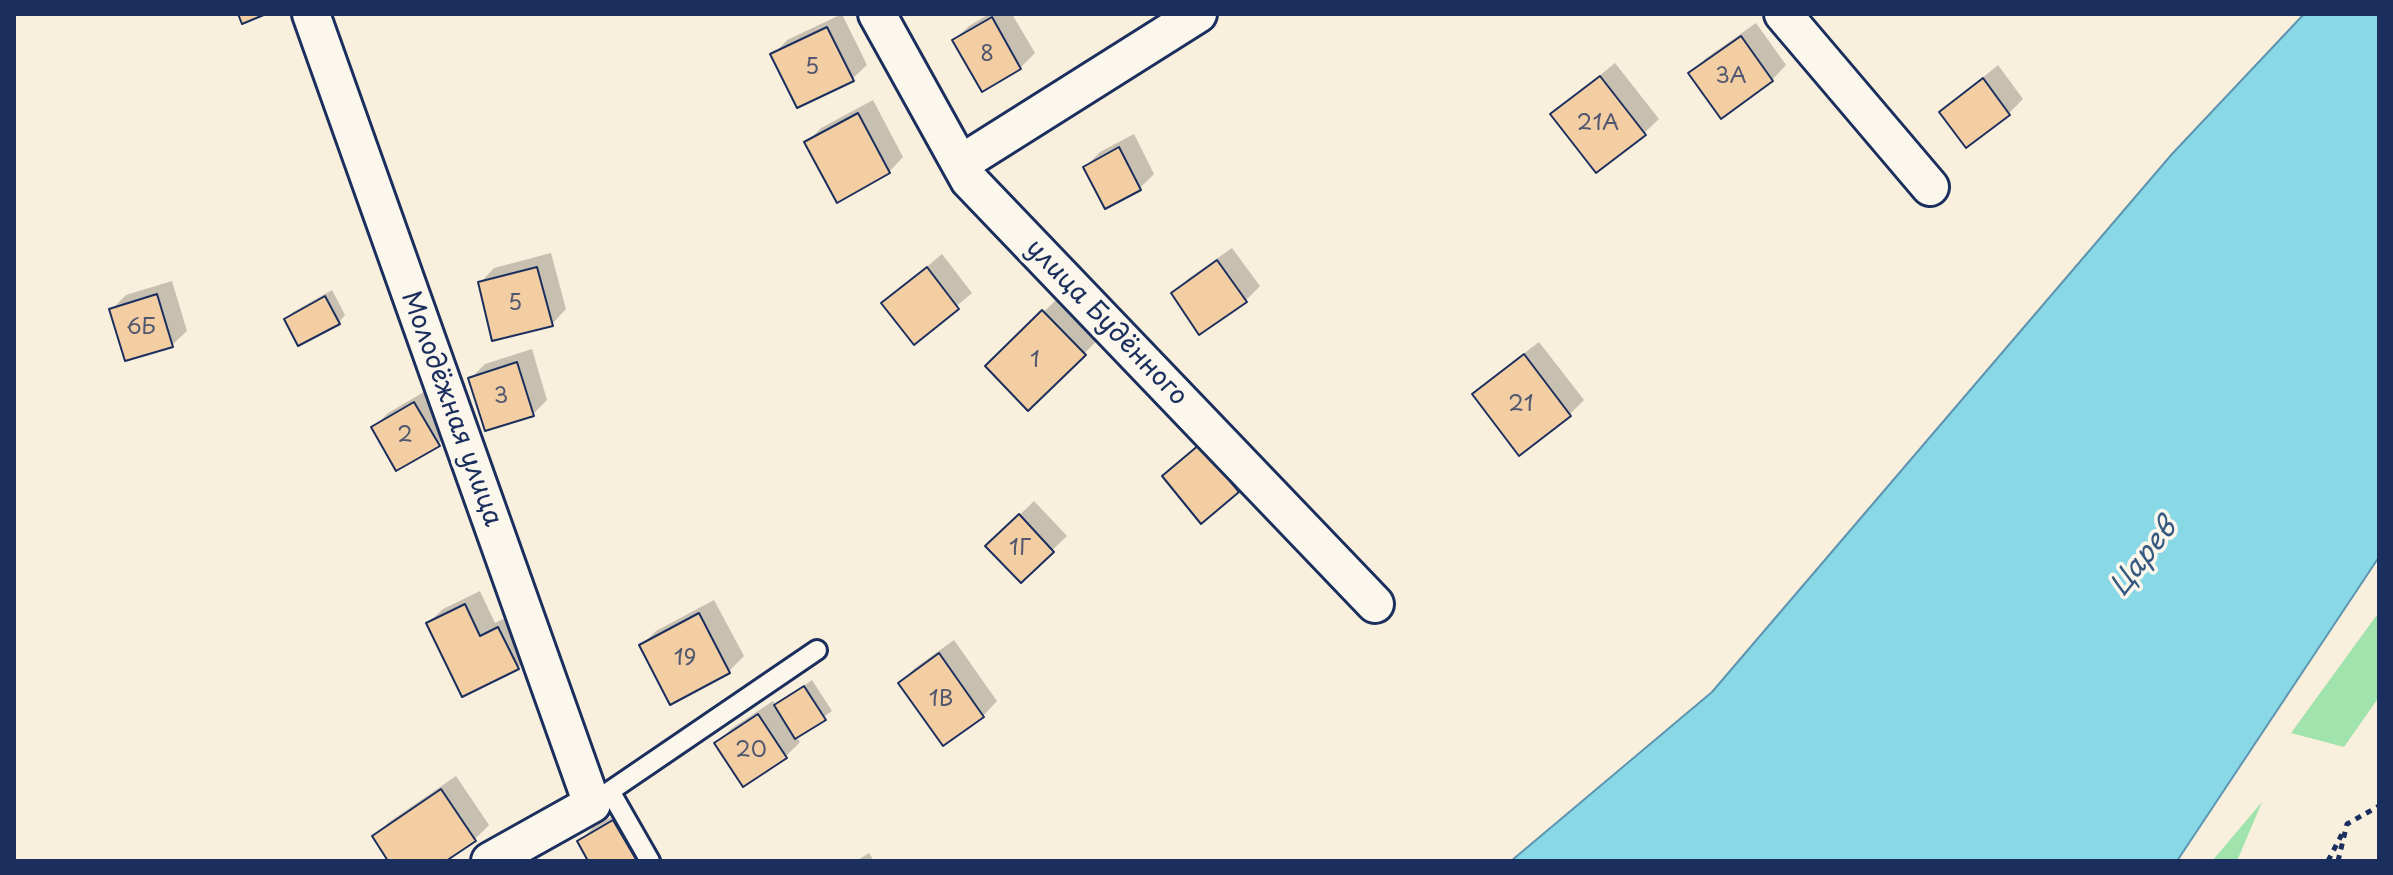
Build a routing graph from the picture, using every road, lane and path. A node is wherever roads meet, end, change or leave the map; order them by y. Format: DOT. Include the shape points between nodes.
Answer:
graph roads {
  1 [pos="311,14"];
  2 [pos="877,14"];
  3 [pos="1198,14"];
  4 [pos="1783,14"];
  5 [pos="960,164"];
  6 [pos="1930,187"];
  7 [pos="1375,604"];
  8 [pos="817,650"];
  9 [pos="601,797"];
  10 [pos="2379,806"];
  11 [pos="2347,824"];
  12 [pos="490,861"];
  13 [pos="650,861"];
  14 [pos="2328,861"];
  15 [pos="2338,861"];
  1 -- 9 [label="street, Молодёжная улица"];
  2 -- 5 [label="street, улица Будённого"];
  3 -- 5 [label="street"];
  4 -- 6 [label="street"];
  5 -- 7 [label="street, улица Будённого" via="969,180"];
  8 -- 9 [label="lane"];
  9 -- 12 [label="street"];
  9 -- 13 [label="lane"];
  10 -- 11 [label="path"];
  11 -- 14 [label="path"];
  11 -- 15 [label="path"];
}
